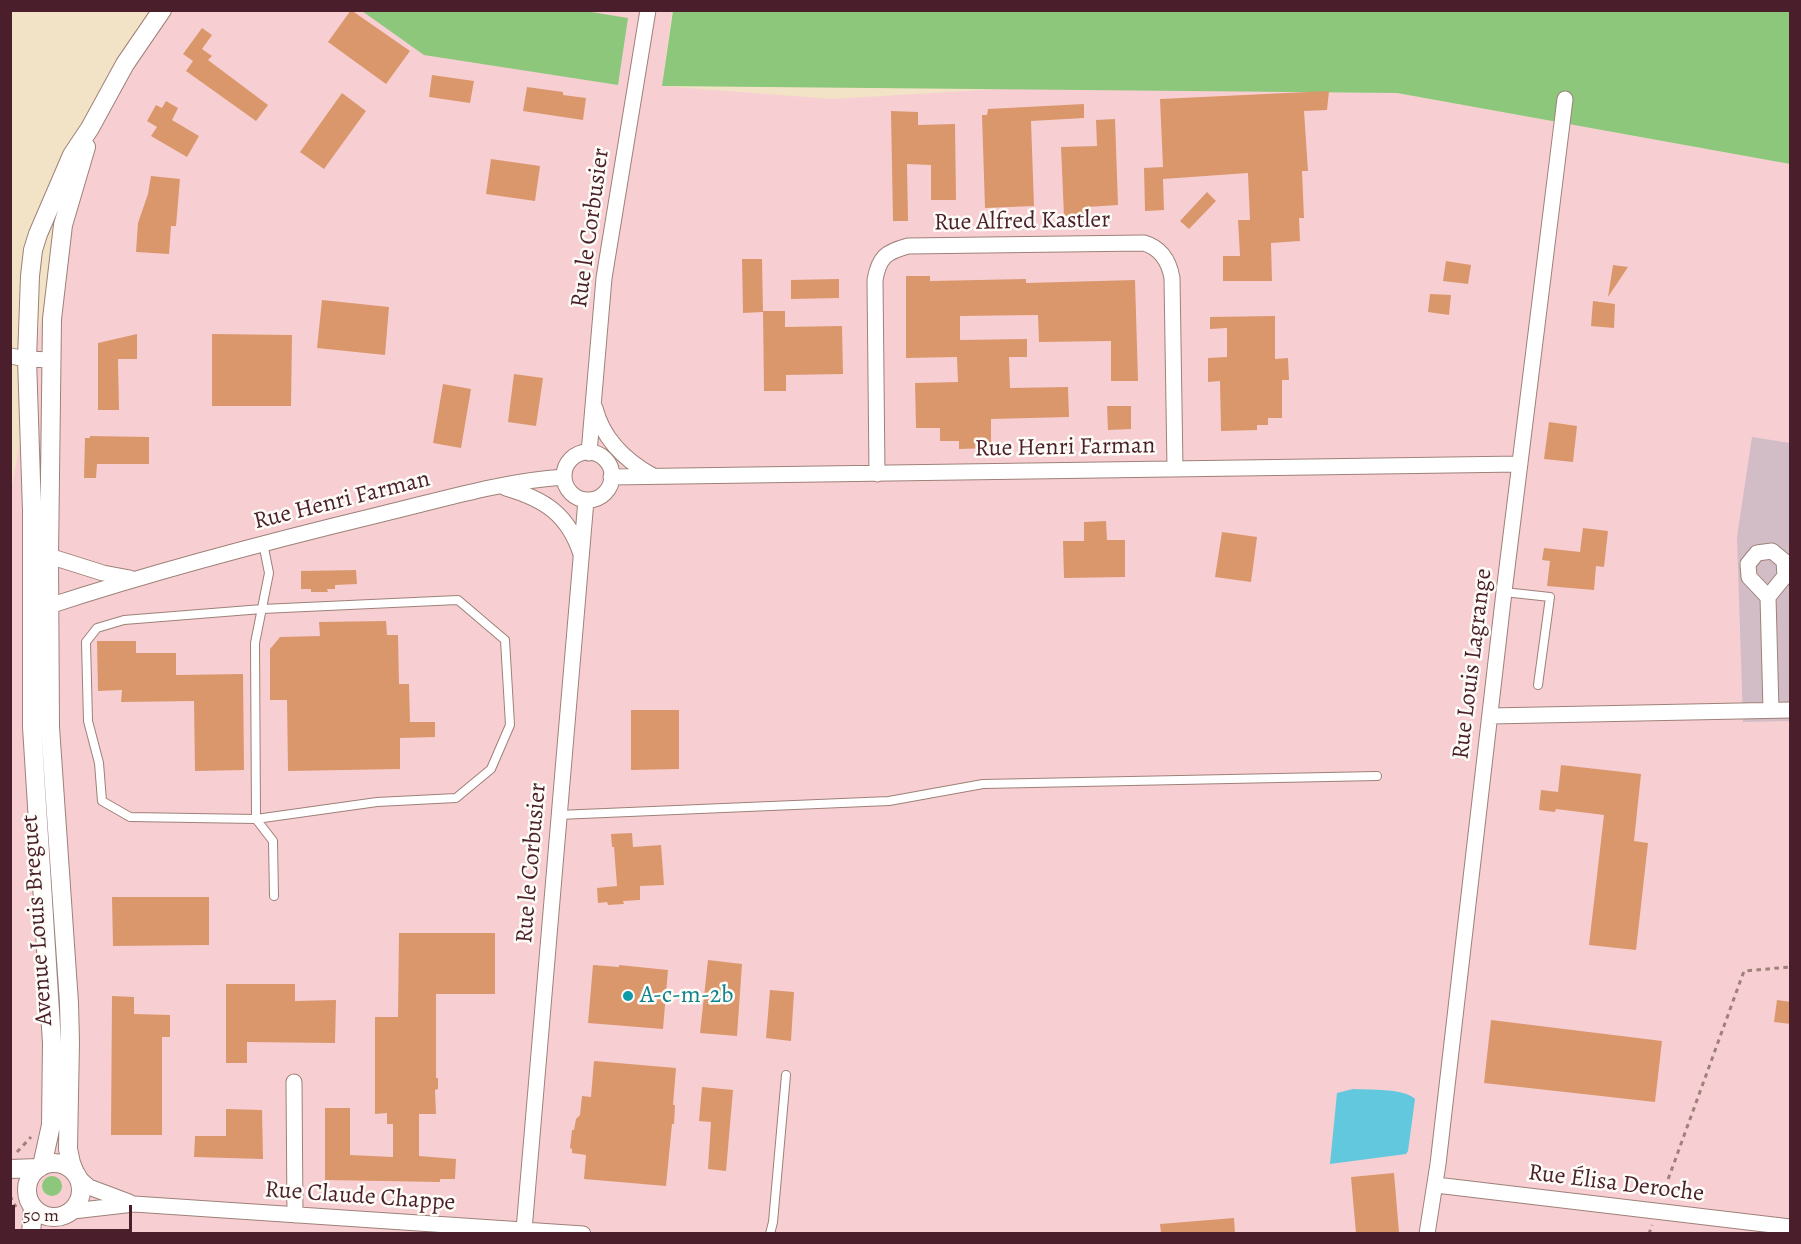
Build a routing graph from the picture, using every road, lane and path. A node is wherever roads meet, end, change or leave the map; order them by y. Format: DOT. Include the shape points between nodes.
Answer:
graph roads {
  1 [pos="162,10"];
  2 [pos="648,10"];
  3 [pos="1564,99"];
  4 [pos="90,128"];
  5 [pos="19,358"];
  6 [pos="51,360"];
  7 [pos="594,402"];
  8 [pos="589,453"];
  9 [pos="1520,464"];
  10 [pos="1175,469"];
  11 [pos="877,474"];
  12 [pos="564,477"];
  13 [pos="611,477"];
  14 [pos="654,477"];
  15 [pos="501,486"];
  16 [pos="586,500"];
  17 [pos="264,543"];
  18 [pos="41,556"];
  19 [pos="582,556"];
  20 [pos="133,579"];
  21 [pos="1504,592"];
  22 [pos="1768,597"];
  23 [pos="41,607"];
  24 [pos="262,609"];
  25 [pos="1538,685"];
  26 [pos="1771,710"];
  27 [pos="1791,710"];
  28 [pos="1490,716"];
  29 [pos="1377,776"];
  30 [pos="558,815"];
  31 [pos="256,819"];
  32 [pos="274,897"];
  33 [pos="1791,967"];
  34 [pos="786,1075"];
  35 [pos="294,1082"];
  36 [pos="40,1167"];
  37 [pos="10,1169"];
  38 [pos="77,1175"];
  39 [pos="10,1182"];
  40 [pos="1436,1185"];
  41 [pos="30,1202"];
  42 [pos="134,1204"];
  43 [pos="1657,1211"];
  44 [pos="71,1212"];
  45 [pos="295,1215"];
  46 [pos="1791,1227"];
  47 [pos="524,1230"];
  48 [pos="31,1233"];
  49 [pos="57,1233"];
  50 [pos="583,1233"];
  51 [pos="770,1233"];
  52 [pos="1427,1233"];
  1 -- 4 [label="street, Avenue Louis Breguet" via="125,64"];
  2 -- 7 [label="street, Rue le Corbusier" via="604,278"];
  3 -- 9 [label="street, Rue Louis Lagrange"];
  4 -- 5 [label="street, Avenue Louis Breguet" via="72,155 33,250"];
  4 -- 6 [label="street, Avenue Louis Breguet" via="60,240"];
  5 -- 6 [label="street"];
  5 -- 18 [label="street, Avenue Louis Breguet"];
  6 -- 18 [label="street, Avenue Louis Breguet"];
  7 -- 8 [label="street, Rue le Corbusier"];
  7 -- 14 [label="street" via="611,443"];
  8 -- 12 [label="street" via="572,459"];
  8 -- 13 [label="street" via="607,462"];
  9 -- 10 [label="street, Rue Henri Farman"];
  9 -- 21 [label="street, Rue Louis Lagrange"];
  10 -- 11 [label="street, Rue Henri Farman"];
  10 -- 11 [label="street, Rue Alfred Kastler" via="1172,278 1170,264 1153,245 908,246 885,256 875,280"];
  11 -- 14 [label="street, Rue Henri Farman"];
  12 -- 15 [label="street, Rue Henri Farman"];
  12 -- 16 [label="street" via="570,492"];
  13 -- 14 [label="street, Rue Henri Farman"];
  13 -- 16 [label="street" via="605,492"];
  15 -- 17 [label="street, Rue Henri Farman"];
  15 -- 19 [label="street" via="529,494 552,508"];
  16 -- 19 [label="street, Rue le Corbusier"];
  17 -- 20 [label="street, Rue Henri Farman"];
  17 -- 24 [label="lane" via="269,573"];
  18 -- 20 [label="street, Rue Henri Farman"];
  18 -- 23 [label="street, Avenue Louis Breguet"];
  19 -- 30 [label="street, Rue le Corbusier"];
  20 -- 23 [label="street, Rue Henri Farman"];
  21 -- 25 [label="lane" via="1550,597"];
  21 -- 28 [label="street, Rue Louis Lagrange"];
  22 -- 26 [label="street"];
  23 -- 36 [label="street, Avenue Louis Breguet" via="32,727 52,1043 51,1125"];
  23 -- 38 [label="street, Avenue Louis Breguet" via="69,1003 68,1149"];
  24 -- 31 [label="lane" via="255,643"];
  24 -- 31 [label="lane" via="124,620 97,628 86,642 88,721 99,763 102,801 130,817"];
  24 -- 31 [label="lane" via="458,600 505,640 510,725 491,769 456,798 377,802"];
  26 -- 27 [label="street"];
  26 -- 28 [label="street" via="1697,718"];
  28 -- 40 [label="street, Rue Louis Lagrange"];
  29 -- 30 [label="lane" via="983,784 889,801"];
  30 -- 47 [label="street, Rue le Corbusier"];
  31 -- 32 [label="lane" via="273,841"];
  33 -- 43 [label="path" via="1744,971"];
  34 -- 51 [label="lane"];
  35 -- 45 [label="street"];
  36 -- 37 [label="street"];
  36 -- 38 [label="street" via="60,1164"];
  36 -- 41 [label="street" via="29,1180"];
  38 -- 42 [label="street, Rue Claude Chappe" via="89,1187"];
  38 -- 44 [label="street" via="81,1198"];
  39 -- 41 [label="street"];
  40 -- 43 [label="street, Rue Élisa Deroche"];
  40 -- 52 [label="street, Rue Louis Lagrange"];
  41 -- 44 [label="street" via="54,1218"];
  41 -- 48 [label="street"];
  42 -- 44 [label="street, Rue Claude Chappe"];
  42 -- 45 [label="street, Rue Claude Chappe"];
  43 -- 46 [label="street, Rue Élisa Deroche"];
  44 -- 49 [label="street"];
  45 -- 47 [label="street, Rue Claude Chappe"];
  47 -- 50 [label="street, Rue Claude Chappe"];
}
